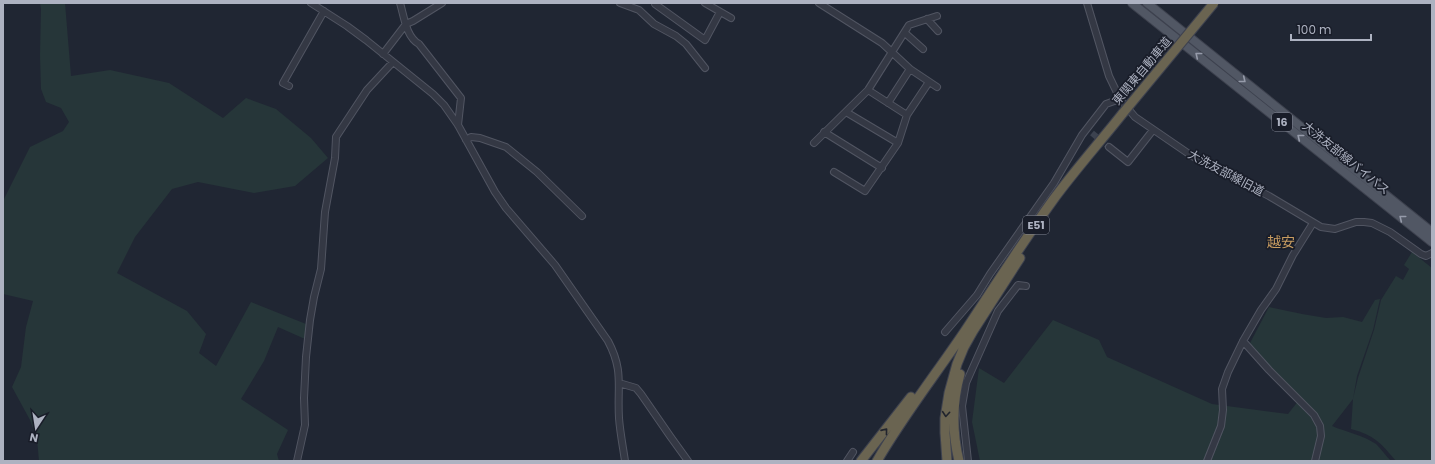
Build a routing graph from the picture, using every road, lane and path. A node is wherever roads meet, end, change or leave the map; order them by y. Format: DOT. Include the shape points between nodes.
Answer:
graph roads {
  1 [pos="311,3"];
  2 [pos="400,3"];
  3 [pos="620,3"];
  4 [pos="655,3"];
  5 [pos="705,3"];
  6 [pos="819,3"];
  7 [pos="1087,3"];
  8 [pos="1132,3"];
  9 [pos="1147,3"];
  10 [pos="1214,3"];
  11 [pos="440,4"];
  12 [pos="718,8"];
  13 [pos="324,11"];
  14 [pos="937,16"];
  15 [pos="731,18"];
  16 [pos="927,20"];
  17 [pos="406,24"];
  18 [pos="938,31"];
  19 [pos="905,33"];
  20 [pos="923,49"];
  21 [pos="892,53"];
  22 [pos="382,54"];
  23 [pos="393,62"];
  24 [pos="705,68"];
  25 [pos="910,69"];
  26 [pos="929,82"];
  27 [pos="289,86"];
  28 [pos="937,87"];
  29 [pos="868,90"];
  30 [pos="1120,99"];
  31 [pos="888,103"];
  32 [pos="846,112"];
  33 [pos="907,115"];
  34 [pos="458,125"];
  35 [pos="1087,129"];
  36 [pos="1153,130"];
  37 [pos="824,132"];
  38 [pos="1092,133"];
  39 [pos="466,140"];
  40 [pos="814,143"];
  41 [pos="898,143"];
  42 [pos="1109,147"];
  43 [pos="882,168"];
  44 [pos="834,172"];
  45 [pos="582,216"];
  46 [pos="1313,223"];
  47 [pos="1432,232"];
  48 [pos="1432,242"];
  49 [pos="1431,255"];
  50 [pos="1026,286"];
  51 [pos="989,300"];
  52 [pos="945,332"];
  53 [pos="1243,341"];
  54 [pos="619,383"];
  55 [pos="853,452"];
  56 [pos="297,461"];
  57 [pos="625,461"];
  58 [pos="688,461"];
  59 [pos="847,461"];
  60 [pos="861,461"];
  61 [pos="877,461"];
  62 [pos="948,461"];
  63 [pos="960,461"];
  64 [pos="968,461"];
  65 [pos="1207,461"];
  66 [pos="1315,461"];
  1 -- 13 [label="street"];
  2 -- 17 [label="street"];
  3 -- 24 [label="street" via="639,10 654,24 676,36 686,44"];
  4 -- 12 [label="street" via="705,40"];
  5 -- 12 [label="street"];
  6 -- 21 [label="street" via="882,43"];
  7 -- 30 [label="street, 大洗友部線旧道" via="1109,76"];
  48 -- 8 [label="main road, 大洗友部線バイパス / 16, one-way"];
  9 -- 47 [label="main road, 大洗友部線バイパス / 16, one-way"];
  10 -- 51 [label="highway, 東関東自動車道 / E51, bridge" via="1090,154"];
  11 -- 17 [label="street"];
  12 -- 15 [label="street"];
  13 -- 22 [label="street" via="348,26"];
  13 -- 27 [label="street" via="283,83"];
  14 -- 16 [label="street"];
  16 -- 18 [label="street"];
  16 -- 19 [label="street" via="909,25"];
  17 -- 22 [label="street"];
  17 -- 34 [label="street" via="413,41 419,44 461,98"];
  19 -- 20 [label="street"];
  19 -- 21 [label="street"];
  21 -- 25 [label="street"];
  21 -- 29 [label="street"];
  22 -- 23 [label="street"];
  23 -- 34 [label="street" via="433,94"];
  23 -- 56 [label="street" via="367,90 336,137 335,158 325,212 321,269 310,320 304,398 305,425"];
  25 -- 26 [label="street"];
  25 -- 31 [label="street"];
  26 -- 28 [label="street"];
  26 -- 33 [label="street"];
  29 -- 31 [label="street"];
  29 -- 32 [label="street"];
  30 -- 35 [label="street" via="1106,104"];
  30 -- 36 [label="street, 大洗友部線旧道" via="1135,117"];
  31 -- 33 [label="street"];
  32 -- 37 [label="street"];
  32 -- 41 [label="street"];
  33 -- 41 [label="street"];
  34 -- 39 [label="street"];
  35 -- 38 [label="street"];
  35 -- 52 [label="street" via="1054,183 982,287"];
  36 -- 42 [label="street" via="1128,162"];
  36 -- 46 [label="street, 大洗友部線旧道" via="1192,156 1269,196"];
  37 -- 40 [label="street"];
  37 -- 43 [label="street"];
  39 -- 45 [label="street" via="471,137 480,138 506,147 537,172"];
  39 -- 54 [label="street" via="506,208 558,269 608,341 617,363"];
  41 -- 43 [label="street"];
  43 -- 44 [label="street" via="865,191"];
  46 -- 49 [label="street, 大洗友部線旧道" via="1335,229 1356,222 1372,223 1390,232 1421,254"];
  46 -- 53 [label="street"];
  50 -- 64 [label="street" via="1018,285 998,311 966,383 962,406"];
  60 -- 51 [label="highway, one-way"];
  51 -- 61 [label="highway" via="916,401"];
  51 -- 62 [label="highway, one-way" via="960,355 952,382 945,418"];
  51 -- 63 [label="highway" via="959,376 954,417"];
  53 -- 65 [label="street" via="1224,380 1221,426"];
  53 -- 66 [label="street" via="1314,415 1320,426 1321,436"];
  54 -- 57 [label="street" via="619,418"];
  54 -- 58 [label="street" via="636,388 642,394"];
  55 -- 59 [label="street"];
}
